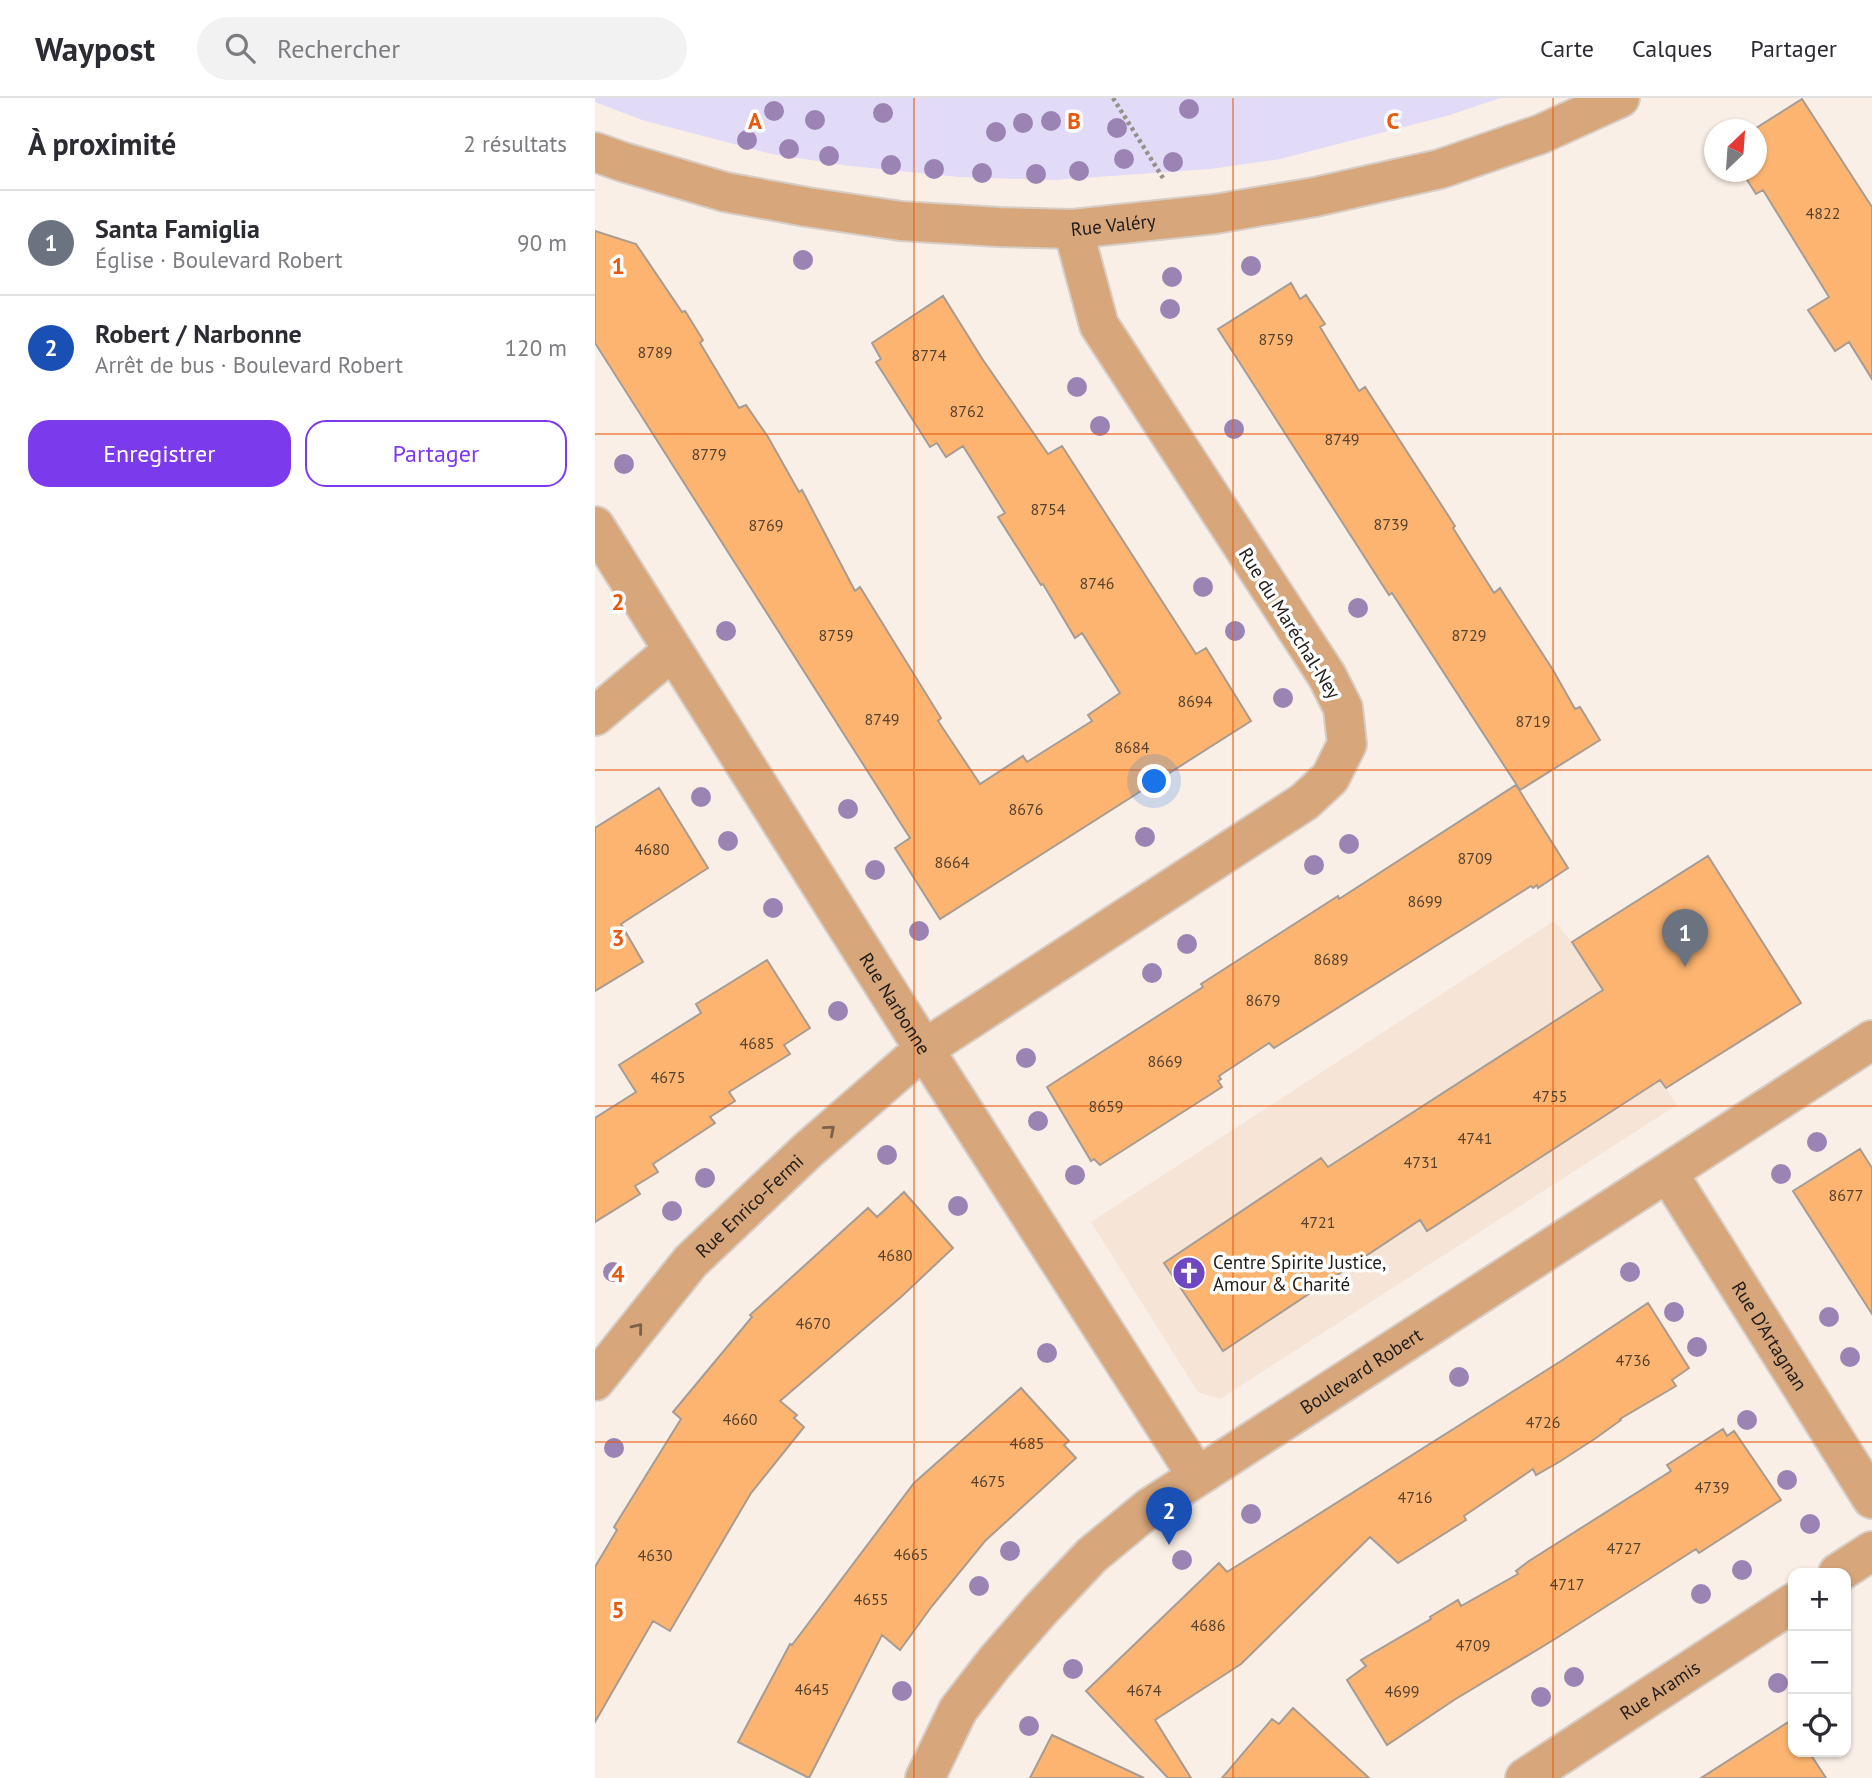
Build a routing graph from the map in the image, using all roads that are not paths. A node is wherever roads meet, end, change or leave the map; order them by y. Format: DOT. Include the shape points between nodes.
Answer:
graph roads {
  1 [pos="1620,98"];
  2 [pos="595,152"];
  3 [pos="1073,229"];
  4 [pos="595,526"];
  5 [pos="672,650"];
  6 [pos="595,716"];
  7 [pos="1872,1040"];
  8 [pos="924,1049"];
  9 [pos="1668,1173"];
  10 [pos="595,1381"];
  11 [pos="1197,1476"];
  12 [pos="1872,1499"];
  13 [pos="1872,1551"];
  14 [pos="1846,1568"];
  15 [pos="1788,1606"];
  16 [pos="925,1778"];
  17 [pos="1525,1778"];
  1 -- 3 [label="street, Rue Valéry" via="1541,134 1440,169 1315,197"];
  2 -- 3 [label="street, Rue Valéry" via="725,192 807,207 901,220"];
  3 -- 8 [label="street, Rue du Maréchal-Ney" via="1100,325 1327,676 1343,708 1347,744 1330,778 1304,802"];
  4 -- 5 [label="street, Rue Narbonne"];
  5 -- 6 [label="street"];
  5 -- 8 [label="street, Rue Narbonne"];
  7 -- 9 [label="street, Boulevard Robert"];
  10 -- 8 [label="street, Rue Enrico-Fermi, one-way" via="691,1261"];
  8 -- 11 [label="street, Rue Narbonne"];
  9 -- 11 [label="street, Boulevard Robert"];
  9 -- 12 [label="street, Rue D'Artagnan"];
  11 -- 16 [label="street, Boulevard Robert" via="1092,1555 1042,1608 958,1710"];
  13 -- 14 [label="street"];
  15 -- 17 [label="street, Rue Aramis"];
}
